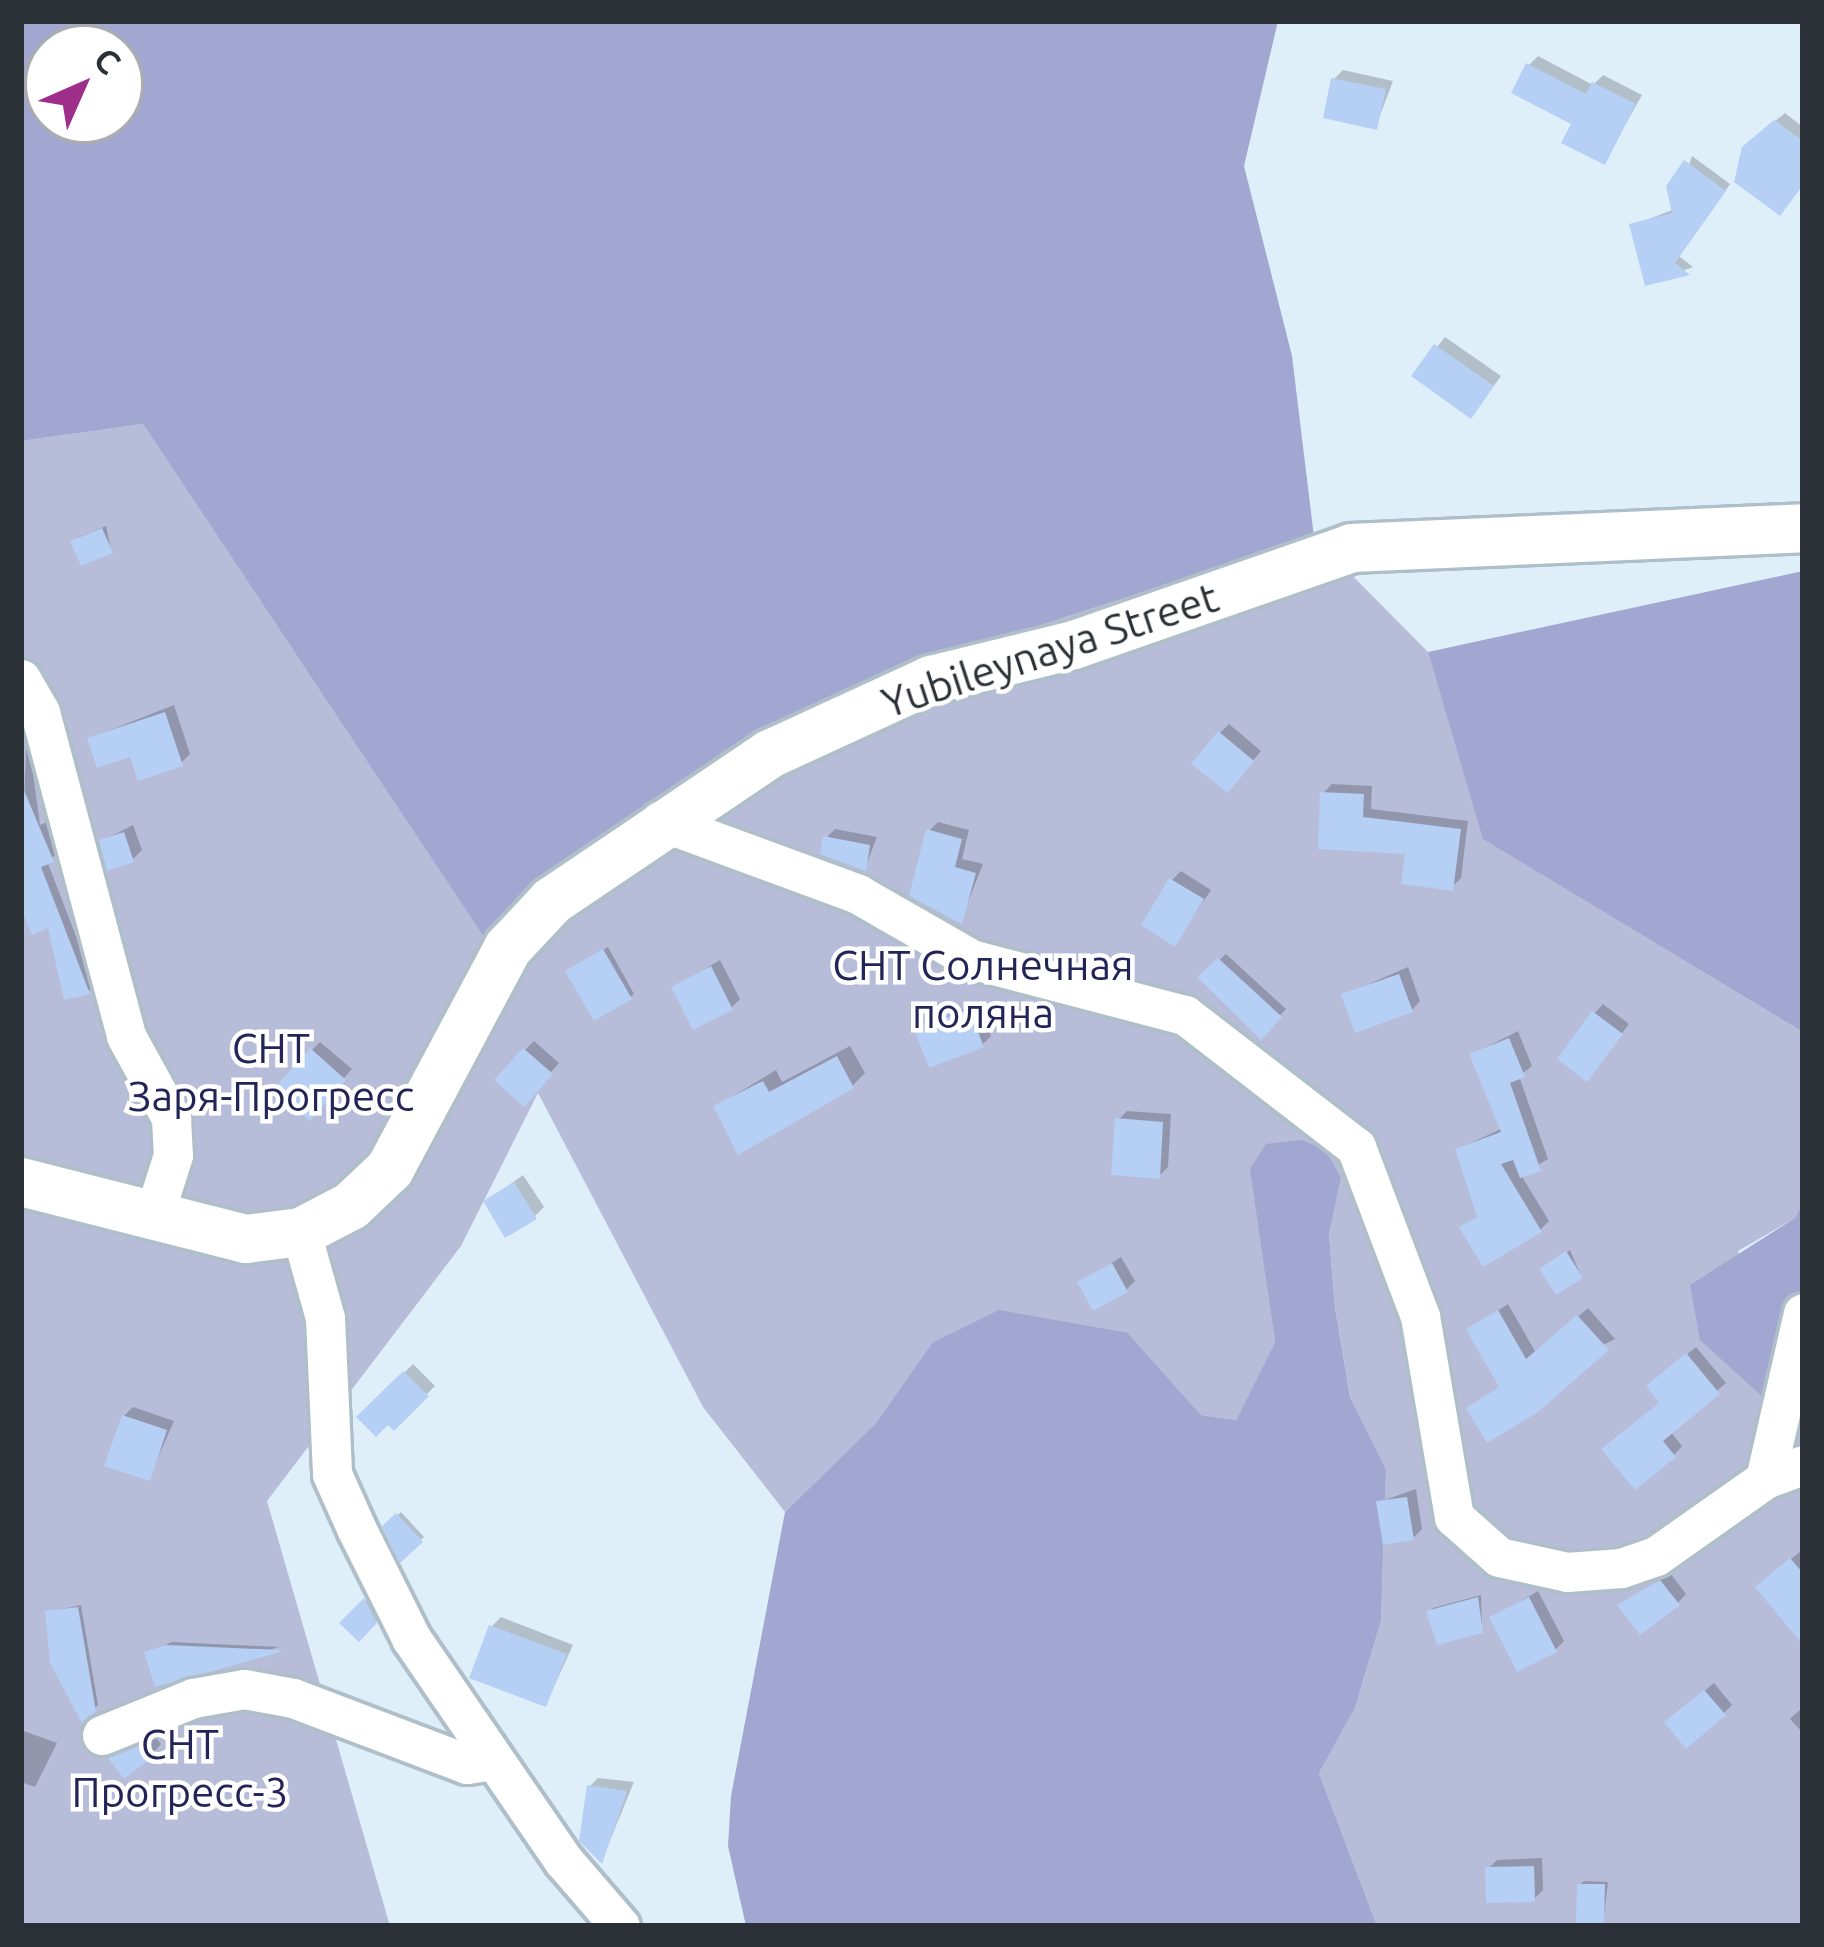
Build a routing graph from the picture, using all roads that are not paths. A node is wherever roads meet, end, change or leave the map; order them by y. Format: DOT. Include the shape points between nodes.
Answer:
graph roads {
  1 [pos="1803,528"];
  2 [pos="21,679"];
  3 [pos="661,821"];
  4 [pos="21,1182"];
  5 [pos="153,1218"];
  6 [pos="301,1232"];
  7 [pos="1803,1313"];
  8 [pos="1803,1465"];
  9 [pos="1765,1479"];
  10 [pos="102,1735"];
  11 [pos="493,1760"];
  12 [pos="620,1926"];
  1 -- 3 [label="street, Yubileynaya Street" via="1352,548 1074,645 931,680 770,754"];
  2 -- 5 [label="street" via="40,712 126,1036 171,1118 173,1155"];
  3 -- 6 [label="street, Yubileynaya Street" via="552,901 508,948 390,1168 351,1207"];
  3 -- 9 [label="street" via="858,894 971,959 1186,1015 1356,1147 1420,1316 1454,1517 1479,1546 1567,1572 1622,1568 1656,1556"];
  4 -- 5 [label="street, Yubileynaya Street"];
  5 -- 6 [label="street, Yubileynaya Street" via="246,1239"];
  6 -- 11 [label="street" via="325,1318 332,1474 411,1638"];
  7 -- 9 [label="street"];
  8 -- 9 [label="street"];
  10 -- 11 [label="street" via="193,1698 244,1689 293,1698 467,1764"];
  11 -- 12 [label="street"];
}
